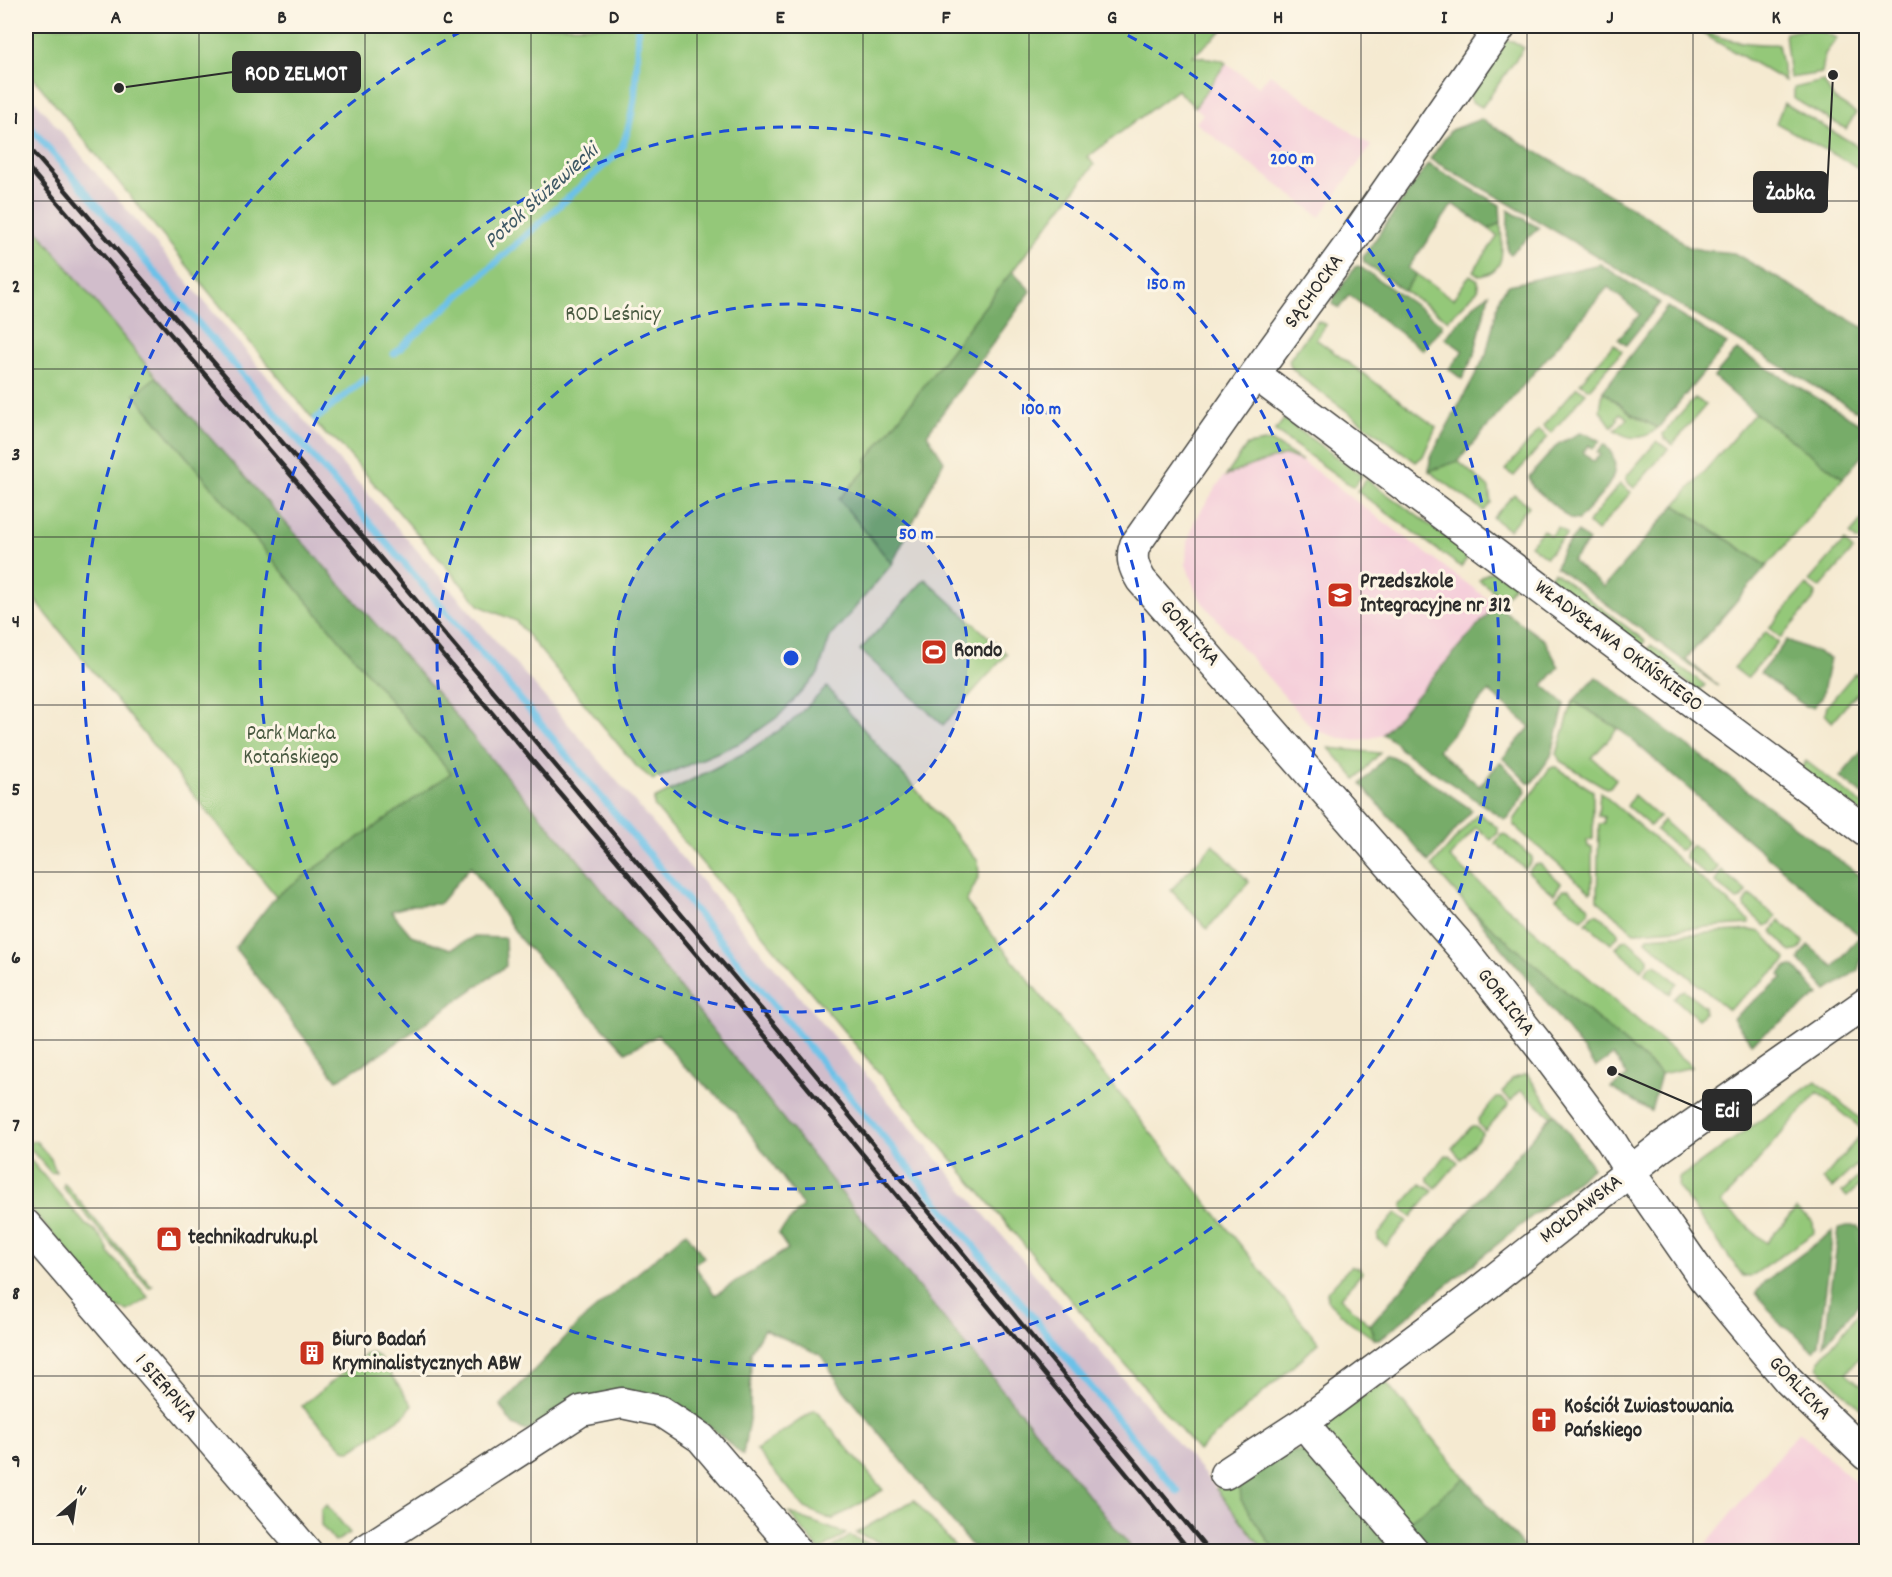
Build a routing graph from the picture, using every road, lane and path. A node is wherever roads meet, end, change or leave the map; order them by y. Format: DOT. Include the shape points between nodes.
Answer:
graph roads {
  1 [pos="1501,26"];
  2 [pos="1255,374"];
  3 [pos="1132,560"];
  4 [pos="1866,831"];
  5 [pos="1866,1003"];
  6 [pos="1630,1172"];
  7 [pos="26,1224"];
  8 [pos="1303,1423"];
  9 [pos="1866,1455"];
  10 [pos="1225,1474"];
  11 [pos="307,1551"];
  12 [pos="362,1551"];
  13 [pos="798,1551"];
  14 [pos="1414,1551"];
  1 -- 2 [label="street, SĄCHOCKA"];
  2 -- 3 [label="street, SĄCHOCKA" via="1135,545"];
  2 -- 4 [label="street, WŁADYSŁAWA OKIŃSKIEGO"];
  3 -- 6 [label="street, GORLICKA" via="1141,580 1463,949 1604,1132"];
  5 -- 6 [label="street, MOŁDAWSKA"];
  6 -- 8 [label="street, MOŁDAWSKA"];
  6 -- 9 [label="street, GORLICKA" via="1704,1279 1756,1342 1788,1380"];
  7 -- 11 [label="street, 1 SIERPNIA"];
  8 -- 10 [label="street, MOŁDAWSKA"];
  8 -- 14 [label="street"];
  12 -- 13 [label="street" via="581,1411 622,1403 660,1411 701,1438"];
}
